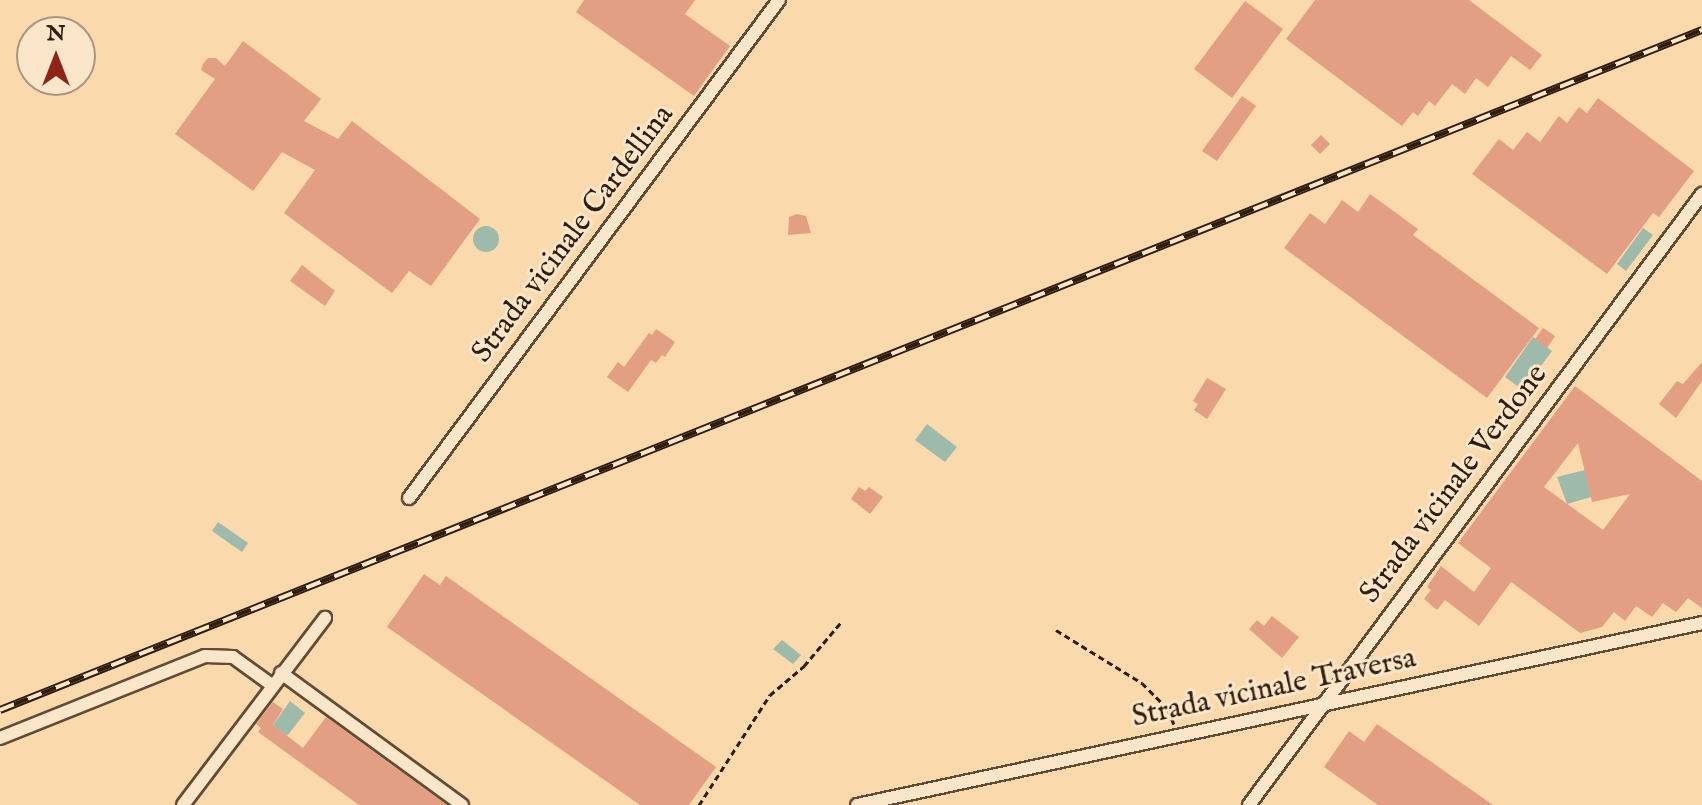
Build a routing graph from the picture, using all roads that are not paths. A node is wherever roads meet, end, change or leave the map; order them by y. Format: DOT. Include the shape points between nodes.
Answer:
graph roads {
  1 [pos="779,0"];
  2 [pos="1702,194"];
  3 [pos="409,498"];
  4 [pos="325,618"];
  5 [pos="1702,623"];
  6 [pos="281,673"];
  7 [pos="272,685"];
  8 [pos="1325,703"];
  9 [pos="0,738"];
  10 [pos="183,805"];
  11 [pos="462,805"];
  12 [pos="857,805"];
  13 [pos="1249,805"];
  1 -- 3 [label="street, Strada vicinale Cardellina"];
  2 -- 8 [label="street, Strada vicinale Verdone"];
  4 -- 6 [label="street"];
  5 -- 8 [label="street, Strada vicinale Traversa"];
  6 -- 7 [label="street"];
  6 -- 11 [label="street"];
  7 -- 9 [label="street" via="233,657 205,656"];
  7 -- 10 [label="street"];
  8 -- 12 [label="street, Strada vicinale Traversa"];
  8 -- 13 [label="street, Strada vicinale Verdone"];
}
